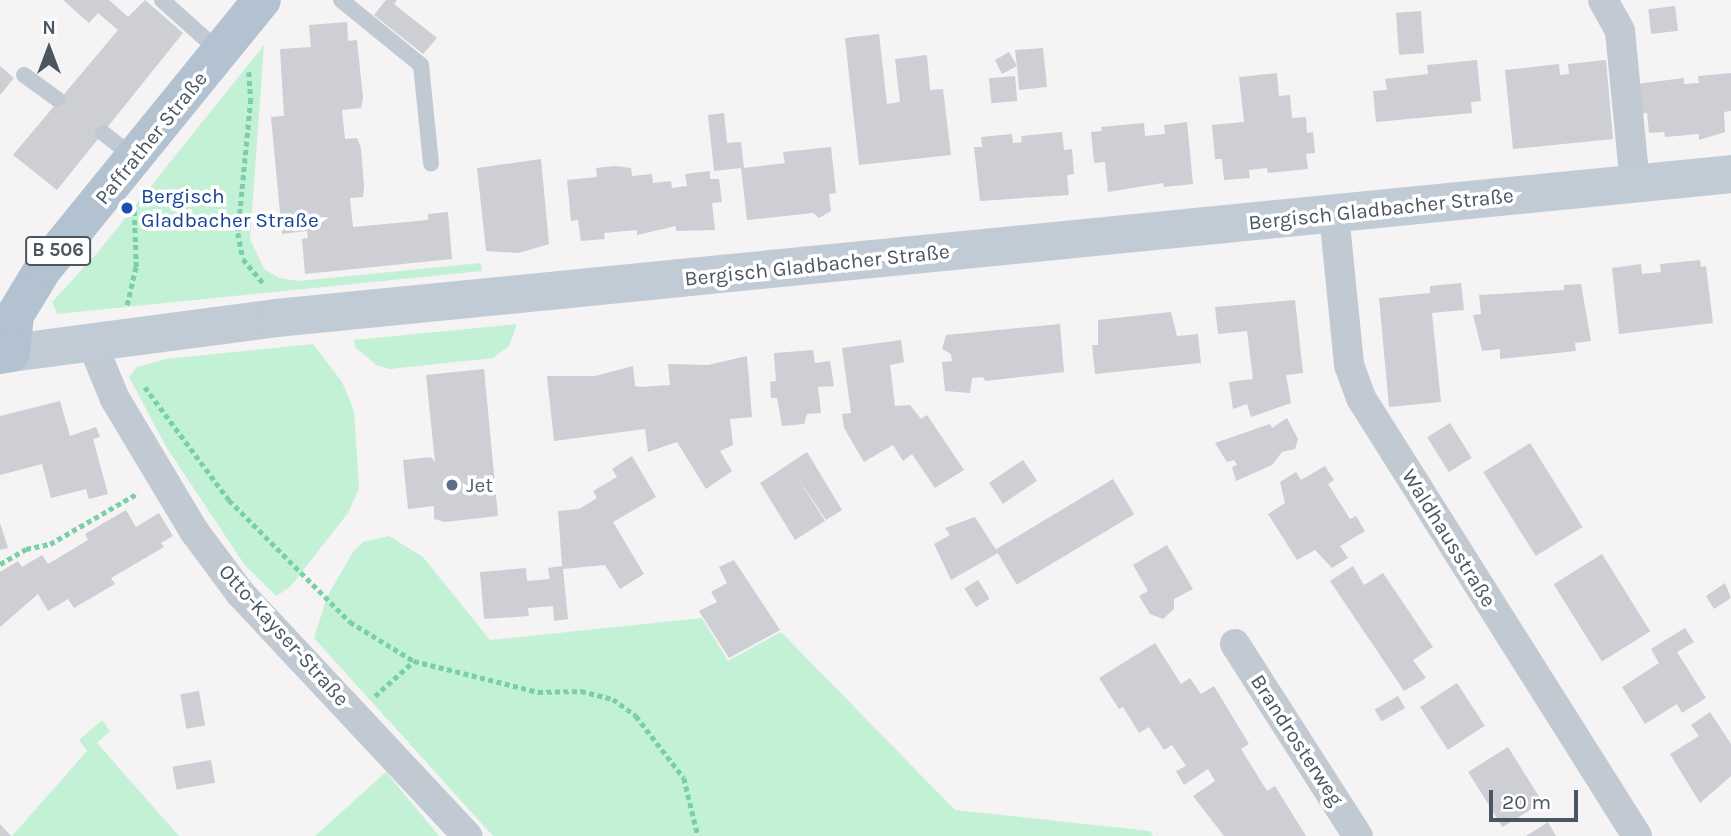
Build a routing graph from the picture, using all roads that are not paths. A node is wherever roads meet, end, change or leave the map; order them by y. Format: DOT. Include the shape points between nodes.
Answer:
graph roads {
  1 [pos="162,0"];
  2 [pos="341,0"];
  3 [pos="1603,0"];
  4 [pos="253,11"];
  5 [pos="220,52"];
  6 [pos="24,75"];
  7 [pos="57,99"];
  8 [pos="103,133"];
  9 [pos="133,160"];
  10 [pos="430,163"];
  11 [pos="1731,174"];
  12 [pos="1635,184"];
  13 [pos="1334,214"];
  14 [pos="108,338"];
  15 [pos="5,354"];
  16 [pos="1235,644"];
  17 [pos="467,836"];
  18 [pos="1358,836"];
  19 [pos="1637,836"];
  1 -- 5 [label="lane"];
  2 -- 10 [label="lane" via="421,65"];
  3 -- 12 [label="street" via="1620,31"];
  4 -- 5 [label="main road, Paffrather Straße / B 506"];
  5 -- 9 [label="main road, Paffrather Straße / B 506"];
  6 -- 7 [label="lane"];
  8 -- 9 [label="lane"];
  9 -- 15 [label="main road, Paffrather Straße / B 506" via="43,269 15,315"];
  11 -- 12 [label="main road, Bergisch Gladbacher Straße"];
  12 -- 13 [label="main road, Bergisch Gladbacher Straße"];
  13 -- 14 [label="main road, Bergisch Gladbacher Straße"];
  13 -- 19 [label="street, Waldhausstraße" via="1349,365 1361,398"];
  14 -- 15 [label="main road, Bergisch Gladbacher Straße"];
  14 -- 17 [label="street, Otto-Kayser-Straße" via="102,375 162,478 240,593"];
  16 -- 18 [label="street, Brandrosterweg"];
}
